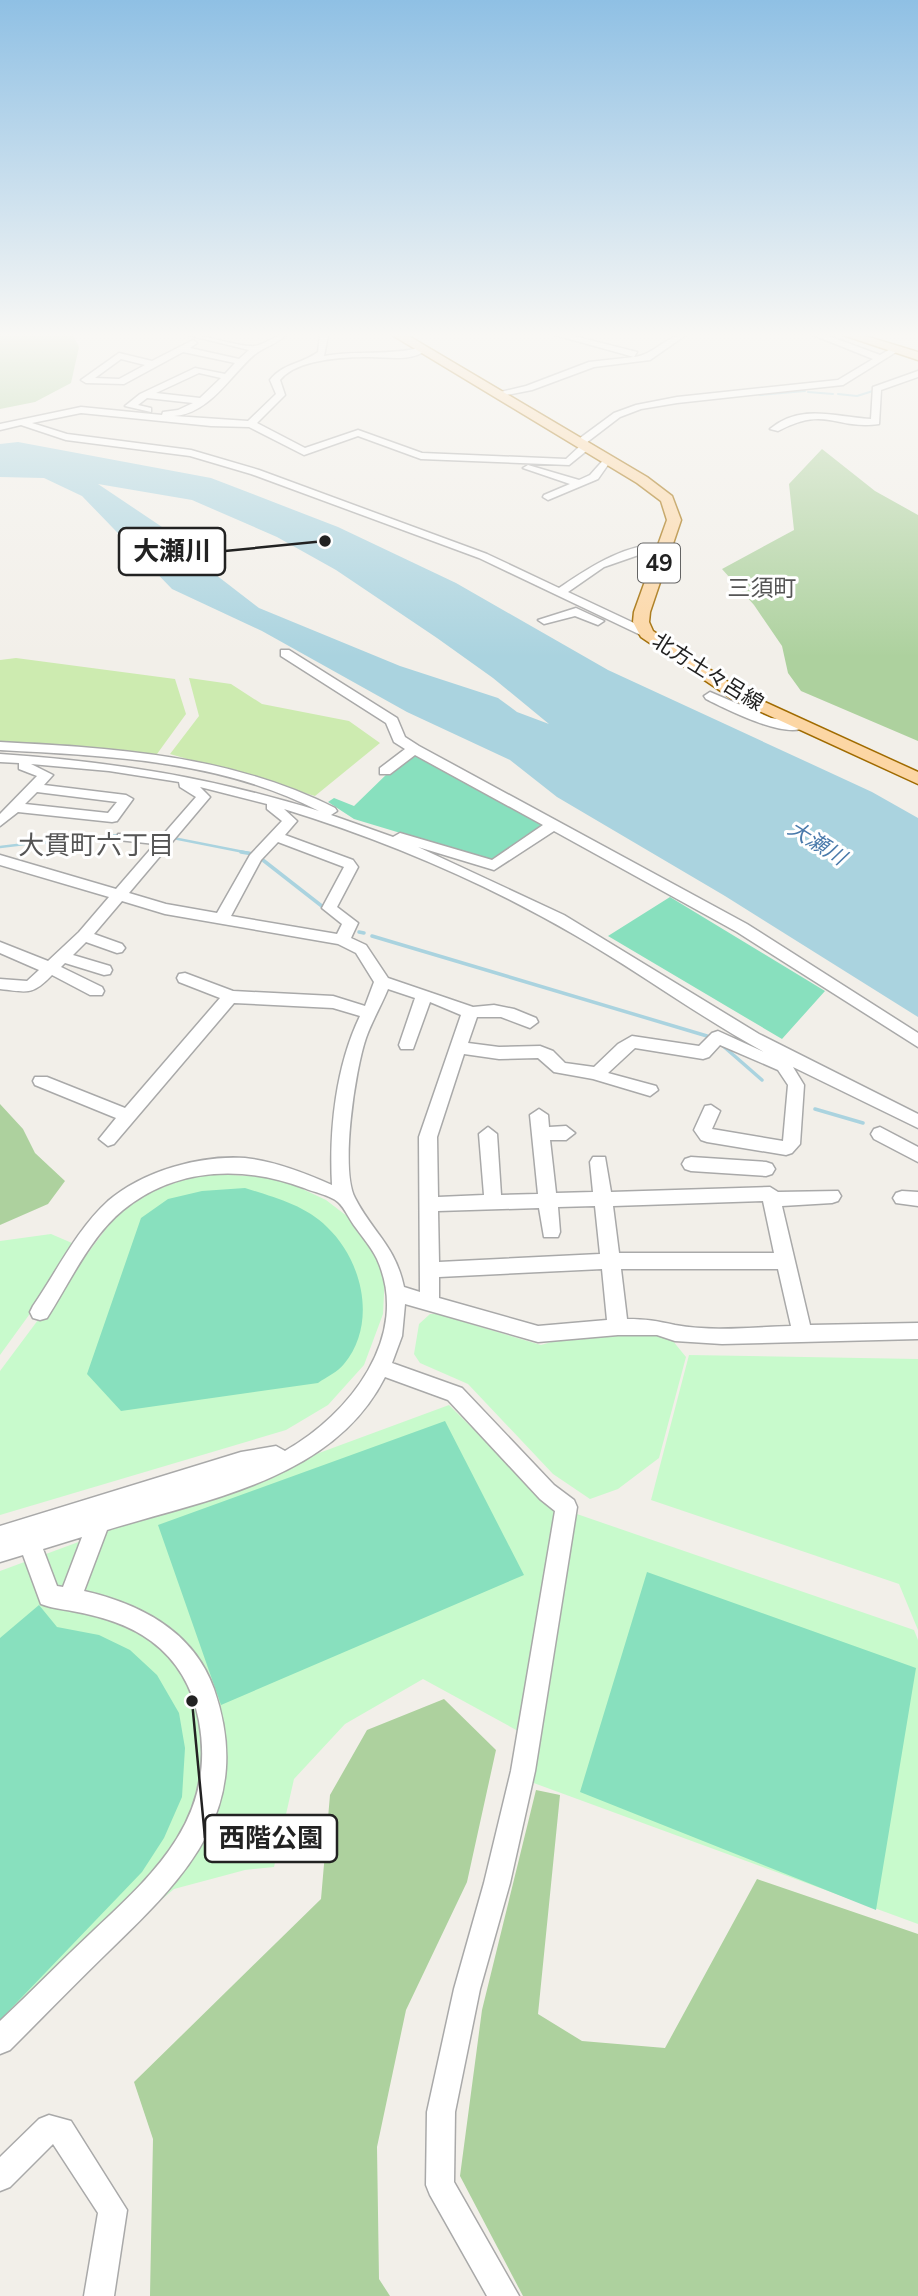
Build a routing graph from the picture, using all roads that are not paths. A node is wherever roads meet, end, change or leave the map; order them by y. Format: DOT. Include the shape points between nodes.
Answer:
graph roads {
  1 [pos="106,442"];
  2 [pos="285,442"];
  3 [pos="332,442"];
  4 [pos="383,442"];
  5 [pos="580,442"];
  6 [pos="583,444"];
  7 [pos="529,462"];
  8 [pos="569,462"];
  9 [pos="604,462"];
  10 [pos="578,483"];
  11 [pos="548,497"];
  12 [pos="665,548"];
  13 [pos="562,592"];
  14 [pos="544,620"];
  15 [pos="650,637"];
  16 [pos="285,653"];
  17 [pos="710,696"];
  18 [pos="802,726"];
  19 [pos="0,746"];
  20 [pos="414,748"];
  21 [pos="0,758"];
  22 [pos="385,771"];
  23 [pos="179,778"];
  24 [pos="918,779"];
  25 [pos="34,788"];
  26 [pos="257,797"];
  27 [pos="15,807"];
  28 [pos="290,821"];
  29 [pos="0,822"];
  30 [pos="341,824"];
  31 [pos="555,824"];
  32 [pos="367,833"];
  33 [pos="275,836"];
  34 [pos="124,837"];
  35 [pos="164,841"];
  36 [pos="416,852"];
  37 [pos="396,857"];
  38 [pos="0,860"];
  39 [pos="119,895"];
  40 [pos="221,920"];
  41 [pos="540,920"];
  42 [pos="84,936"];
  43 [pos="342,940"];
  44 [pos="0,947"];
  45 [pos="117,948"];
  46 [pos="56,963"];
  47 [pos="104,970"];
  48 [pos="185,978"];
  49 [pos="382,982"];
  50 [pos="0,984"];
  51 [pos="96,991"];
  52 [pos="424,996"];
  53 [pos="232,997"];
  54 [pos="370,1013"];
  55 [pos="470,1013"];
  56 [pos="530,1022"];
  57 [pos="918,1041"];
  58 [pos="407,1045"];
  59 [pos="459,1047"];
  60 [pos="787,1061"];
  61 [pos="598,1074"];
  62 [pos="41,1081"];
  63 [pos="650,1090"];
  64 [pos="711,1111"];
  65 [pos="539,1115"];
  66 [pos="128,1116"];
  67 [pos="918,1122"];
  68 [pos="566,1133"];
  69 [pos="488,1134"];
  70 [pos="541,1134"];
  71 [pos="880,1134"];
  72 [pos="108,1139"];
  73 [pos="765,1145"];
  74 [pos="918,1155"];
  75 [pos="599,1163"];
  76 [pos="691,1164"];
  77 [pos="766,1169"];
  78 [pos="832,1196"];
  79 [pos="344,1197"];
  80 [pos="770,1197"];
  81 [pos="603,1199"];
  82 [pos="550,1200"];
  83 [pos="493,1202"];
  84 [pos="430,1204"];
  85 [pos="551,1233"];
  86 [pos="611,1261"];
  87 [pos="785,1261"];
  88 [pos="430,1270"];
  89 [pos="396,1293"];
  90 [pos="430,1302"];
  91 [pos="40,1311"];
  92 [pos="618,1326"];
  93 [pos="918,1331"];
  94 [pos="802,1333"];
  95 [pos="380,1367"];
  96 [pos="307,1449"];
  97 [pos="99,1522"];
  98 [pos="0,1536"];
  99 [pos="30,1543"];
  100 [pos="0,1552"];
  101 [pos="71,1599"];
  102 [pos="0,2040"];
  103 [pos="0,2177"];
  104 [pos="99,2296"];
  105 [pos="504,2296"];
  1 -- 13 [label="street" via="172,449 224,462 483,556"];
  2 -- 3 [label="street" via="304,452"];
  4 -- 7 [label="street" via="421,456"];
  5 -- 6 [label="main road, 北方土々呂線 / 49"];
  6 -- 8 [label="street"];
  6 -- 9 [label="main road, 北方土々呂線 / 49"];
  7 -- 8 [label="street"];
  7 -- 10 [label="street" via="530,470"];
  8 -- 9 [label="street"];
  9 -- 10 [label="street" via="598,474"];
  9 -- 12 [label="main road, 北方土々呂線 / 49" via="667,499 674,520"];
  10 -- 11 [label="street"];
  12 -- 13 [label="street" via="652,547 600,565"];
  12 -- 15 [label="main road, 北方土々呂線 / 49" via="642,612 641,622"];
  13 -- 15 [label="street"];
  14 -- 15 [label="street" via="576,612 639,638"];
  15 -- 18 [label="main road, 北方土々呂線" via="737,695"];
  16 -- 20 [label="street" via="392,721 399,739"];
  17 -- 18 [label="street" via="765,720"];
  18 -- 24 [label="main road, 北方土々呂線"];
  19 -- 30 [label="street" via="148,757 199,766 249,778 317,803 349,822"];
  20 -- 22 [label="street"];
  20 -- 31 [label="street"];
  21 -- 23 [label="street"];
  21 -- 25 [label="street" via="44,772"];
  23 -- 26 [label="street"];
  23 -- 35 [label="street" via="203,797"];
  25 -- 27 [label="street"];
  25 -- 27 [label="street" via="126,799 112,818"];
  26 -- 28 [label="street"];
  26 -- 30 [label="street"];
  27 -- 29 [label="street"];
  28 -- 30 [label="street"];
  28 -- 33 [label="street"];
  30 -- 32 [label="street"];
  31 -- 32 [label="street" via="494,865 430,844 369,829"];
  31 -- 57 [label="street" via="742,928"];
  32 -- 36 [label="street"];
  32 -- 37 [label="street"];
  33 -- 40 [label="street" via="255,858"];
  33 -- 43 [label="street" via="351,867 329,908 350,923"];
  34 -- 35 [label="street"];
  35 -- 39 [label="street"];
  36 -- 41 [label="street" via="437,870"];
  36 -- 60 [label="street" via="559,919"];
  38 -- 39 [label="street"];
  39 -- 40 [label="street"];
  39 -- 42 [label="street"];
  40 -- 43 [label="street"];
  42 -- 45 [label="street"];
  42 -- 46 [label="street"];
  43 -- 49 [label="street" via="361,949"];
  44 -- 46 [label="street"];
  46 -- 47 [label="street"];
  46 -- 50 [label="street" via="32,987"];
  46 -- 51 [label="street"];
  48 -- 53 [label="street"];
  49 -- 52 [label="street"];
  49 -- 54 [label="street"];
  52 -- 55 [label="street"];
  52 -- 58 [label="street"];
  53 -- 54 [label="street" via="333,1002"];
  53 -- 66 [label="street"];
  54 -- 79 [label="street" via="357,1042 342,1135 339,1179"];
  55 -- 56 [label="street" via="514,1013"];
  55 -- 59 [label="street"];
  59 -- 61 [label="street" via="503,1053 526,1049 551,1056 560,1068"];
  59 -- 84 [label="street" via="428,1137"];
  60 -- 61 [label="street" via="718,1037 704,1053 629,1043"];
  60 -- 67 [label="street"];
  60 -- 73 [label="street" via="796,1085 791,1144 786,1148"];
  61 -- 63 [label="street"];
  62 -- 66 [label="street"];
  64 -- 73 [label="street" via="703,1130 707,1135"];
  65 -- 70 [label="street"];
  66 -- 72 [label="street"];
  68 -- 70 [label="street"];
  69 -- 83 [label="street"];
  70 -- 82 [label="street"];
  71 -- 74 [label="street"];
  73 -- 77 [label="street"];
  75 -- 81 [label="street"];
  76 -- 77 [label="street"];
  77 -- 80 [label="street"];
  78 -- 80 [label="street"];
  79 -- 89 [label="street" via="388,1258"];
  79 -- 91 [label="street" via="261,1168 220,1166 168,1178 115,1207"];
  80 -- 81 [label="street"];
  80 -- 87 [label="street"];
  81 -- 82 [label="street"];
  81 -- 86 [label="street"];
  82 -- 83 [label="street"];
  82 -- 85 [label="street"];
  83 -- 84 [label="street"];
  84 -- 88 [label="street"];
  86 -- 87 [label="street"];
  86 -- 88 [label="street"];
  86 -- 92 [label="street"];
  87 -- 94 [label="street"];
  88 -- 90 [label="street"];
  89 -- 90 [label="street"];
  89 -- 95 [label="street" via="394,1326"];
  90 -- 92 [label="street" via="538,1334"];
  92 -- 94 [label="street" via="722,1336"];
  93 -- 94 [label="street"];
  95 -- 96 [label="street" via="341,1422"];
  95 -- 105 [label="street" via="455,1394 566,1507 523,1772 467,1989 441,2112 440,2185"];
  96 -- 97 [label="street" via="246,1477"];
  96 -- 98 [label="street" via="241,1462"];
  97 -- 99 [label="street"];
  97 -- 101 [label="street"];
  99 -- 100 [label="street"];
  99 -- 101 [label="street" via="50,1596"];
  101 -- 102 [label="street" via="144,1622 172,1640 195,1671 209,1704 216,1743 213,1785 179,1861"];
  103 -- 104 [label="street" via="50,2129 61,2131 113,2210"];
}
